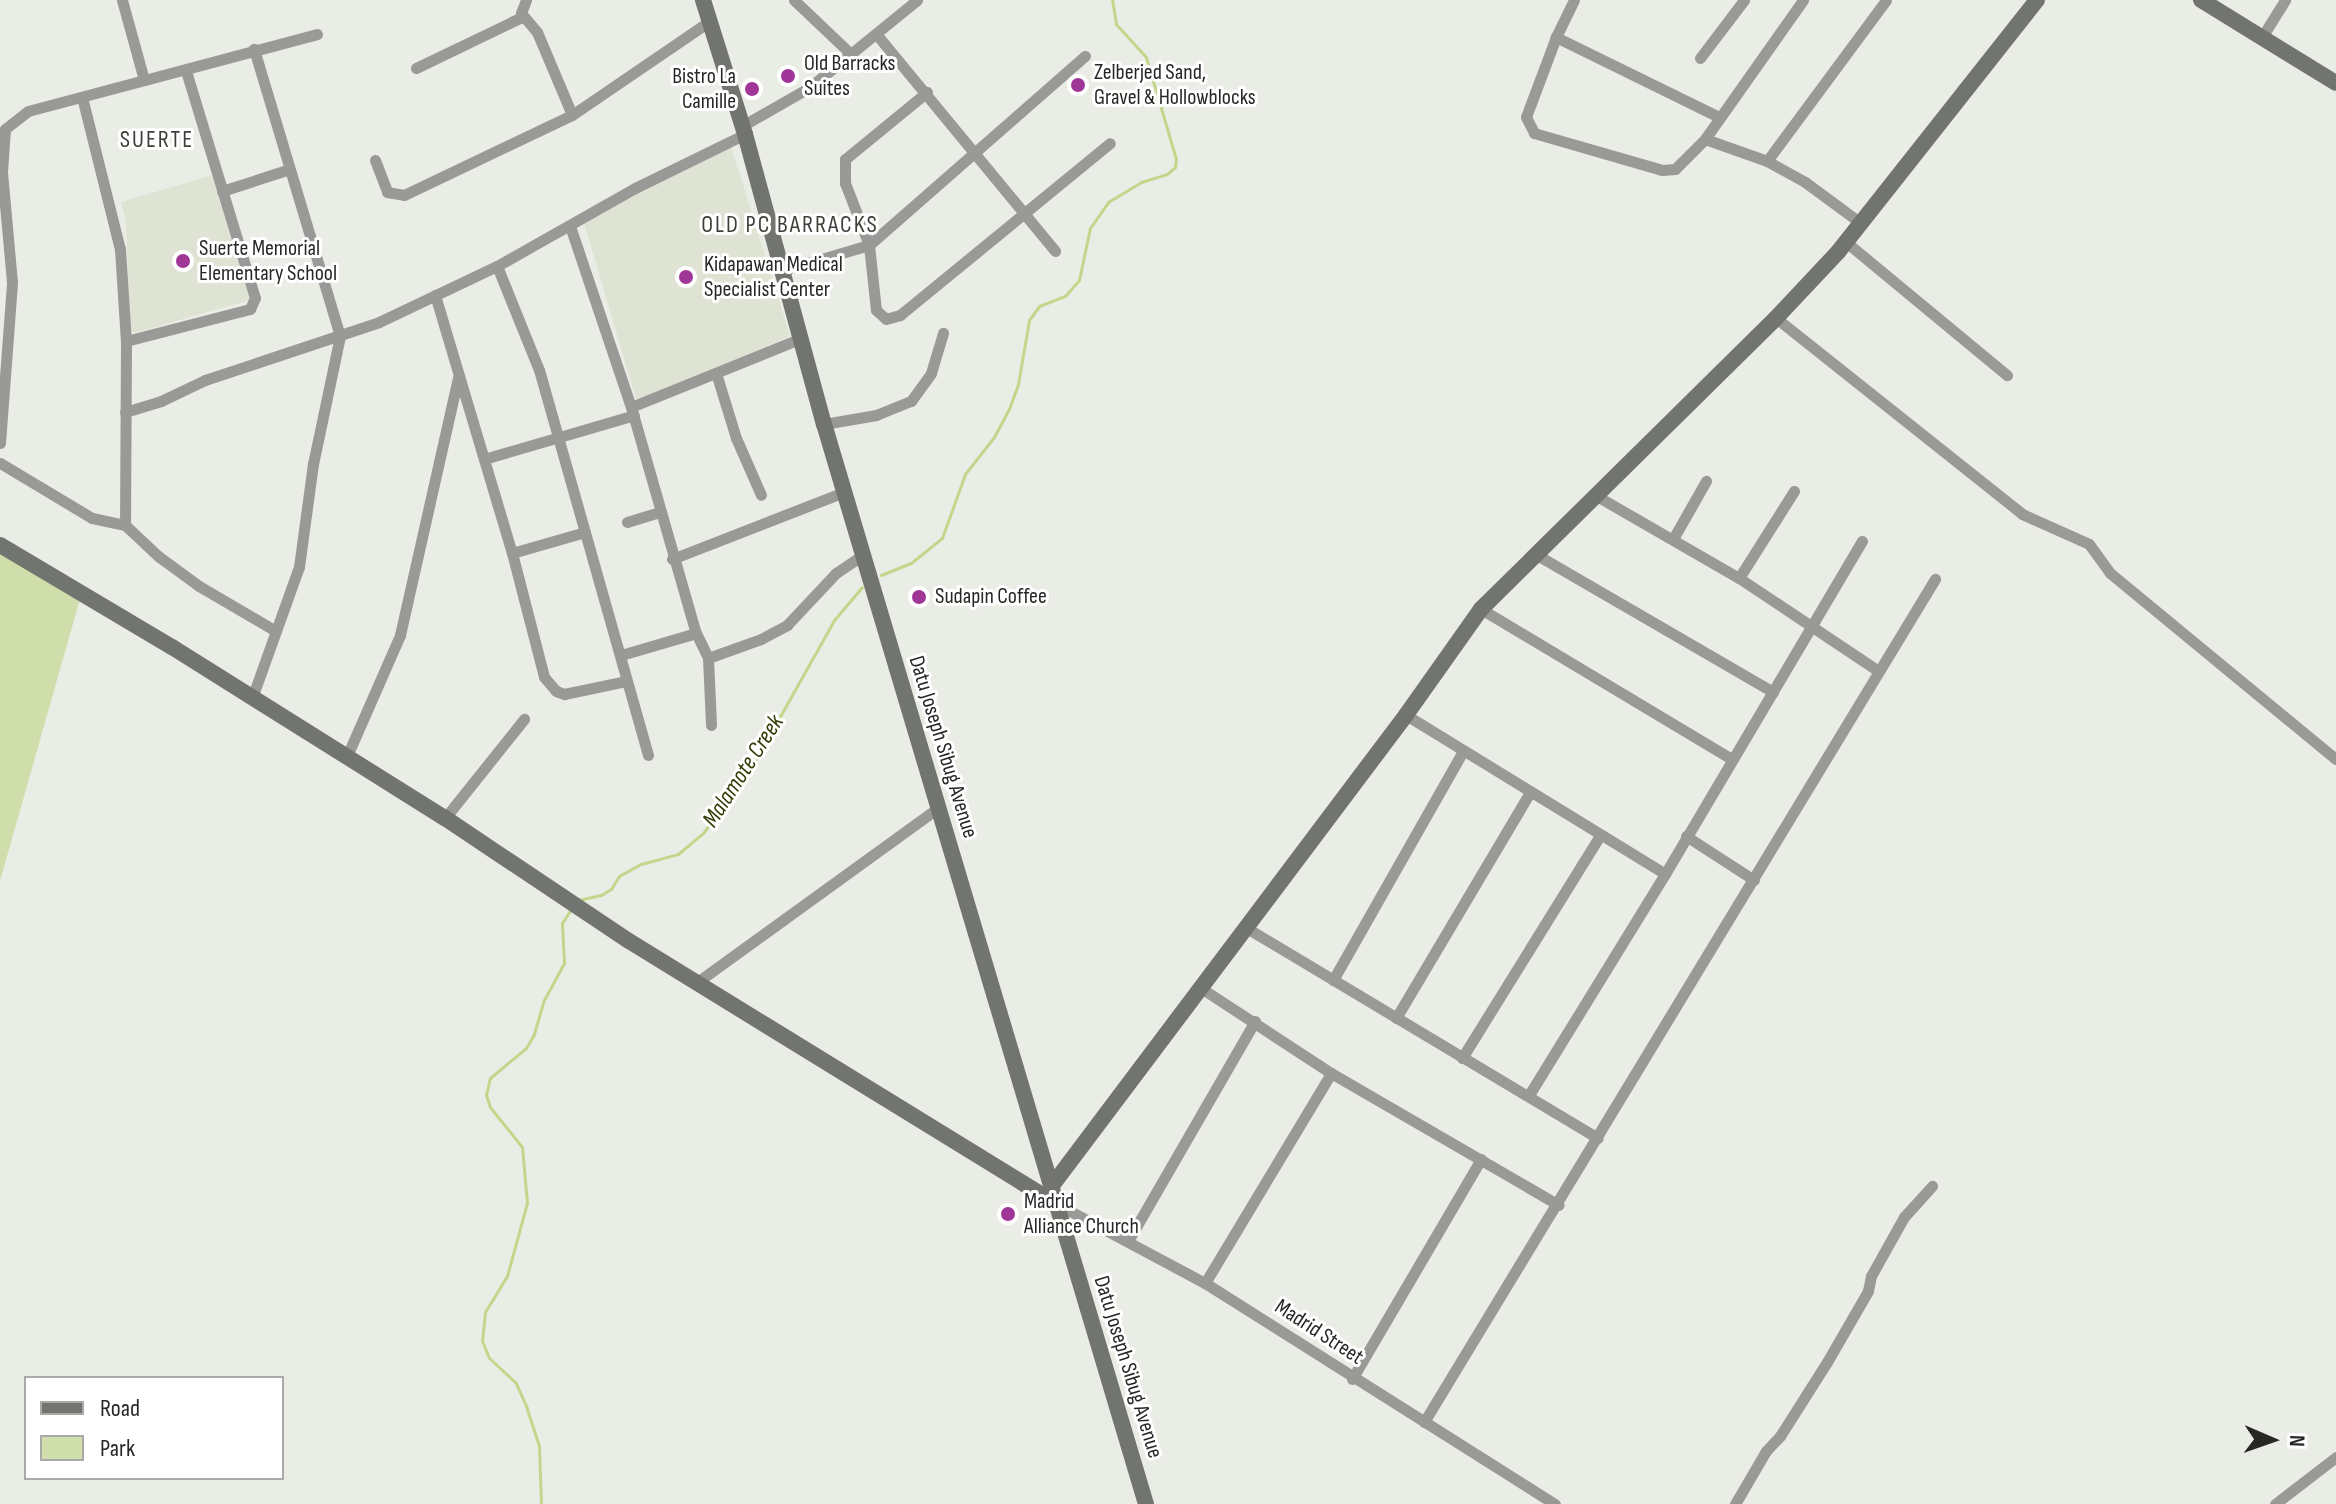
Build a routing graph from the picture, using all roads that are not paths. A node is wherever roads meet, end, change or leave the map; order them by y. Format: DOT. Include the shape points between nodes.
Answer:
graph roads {
  1 [pos="122,0"];
  2 [pos="526,0"];
  3 [pos="703,0"];
  4 [pos="794,0"];
  5 [pos="1574,0"];
  6 [pos="1744,0"];
  7 [pos="1803,0"];
  8 [pos="1886,0"];
  9 [pos="2037,0"];
  10 [pos="2201,0"];
  11 [pos="2285,0"];
  12 [pos="914,1"];
  13 [pos="522,17"];
  14 [pos="710,21"];
  15 [pos="317,34"];
  16 [pos="877,35"];
  17 [pos="1556,37"];
  18 [pos="2262,37"];
  19 [pos="254,49"];
  20 [pos="851,54"];
  21 [pos="1085,56"];
  22 [pos="1700,58"];
  23 [pos="416,68"];
  24 [pos="186,71"];
  25 [pos="144,80"];
  26 [pos="2336,83"];
  27 [pos="927,92"];
  28 [pos="82,97"];
  29 [pos="572,115"];
  30 [pos="1719,117"];
  31 [pos="744,130"];
  32 [pos="1705,139"];
  33 [pos="1110,143"];
  34 [pos="976,152"];
  35 [pos="375,160"];
  36 [pos="1767,161"];
  37 [pos="287,170"];
  38 [pos="222,191"];
  39 [pos="1025,211"];
  40 [pos="1862,224"];
  41 [pos="570,226"];
  42 [pos="1846,242"];
  43 [pos="869,245"];
  44 [pos="1055,251"];
  45 [pos="497,266"];
  46 [pos="781,271"];
  47 [pos="435,295"];
  48 [pos="1776,318"];
  49 [pos="943,333"];
  50 [pos="340,336"];
  51 [pos="799,339"];
  52 [pos="126,341"];
  53 [pos="716,373"];
  54 [pos="2007,375"];
  55 [pos="458,376"];
  56 [pos="632,411"];
  57 [pos="125,412"];
  58 [pos="824,424"];
  59 [pos="558,436"];
  60 [pos="0,443"];
  61 [pos="484,459"];
  62 [pos="0,463"];
  63 [pos="1706,481"];
  64 [pos="1794,491"];
  65 [pos="844,492"];
  66 [pos="761,495"];
  67 [pos="1595,495"];
  68 [pos="660,512"];
  69 [pos="627,522"];
  70 [pos="125,525"];
  71 [pos="585,532"];
  72 [pos="1673,539"];
  73 [pos="1862,541"];
  74 [pos="0,545"];
  75 [pos="512,553"];
  76 [pos="863,555"];
  77 [pos="1537,555"];
  78 [pos="672,559"];
  79 [pos="1739,578"];
  80 [pos="1935,579"];
  81 [pos="1481,609"];
  82 [pos="1810,625"];
  83 [pos="274,630"];
  84 [pos="696,633"];
  85 [pos="621,655"];
  86 [pos="708,658"];
  87 [pos="1877,670"];
  88 [pos="626,681"];
  89 [pos="1773,692"];
  90 [pos="252,698"];
  91 [pos="1406,715"];
  92 [pos="524,719"];
  93 [pos="711,725"];
  94 [pos="1463,751"];
  95 [pos="648,755"];
  96 [pos="347,756"];
  97 [pos="1732,759"];
  98 [pos="2336,759"];
  99 [pos="1530,792"];
  100 [pos="938,808"];
  101 [pos="445,818"];
  102 [pos="1600,835"];
  103 [pos="1686,836"];
  104 [pos="1665,874"];
  105 [pos="1754,880"];
  106 [pos="1245,927"];
  107 [pos="1333,980"];
  108 [pos="696,983"];
  109 [pos="1201,988"];
  110 [pos="1396,1018"];
  111 [pos="1255,1021"];
  112 [pos="1462,1058"];
  113 [pos="1331,1073"];
  114 [pos="1529,1095"];
  115 [pos="1598,1138"];
  116 [pos="1481,1159"];
  117 [pos="1932,1186"];
  118 [pos="1053,1195"];
  119 [pos="1559,1205"];
  120 [pos="1128,1241"];
  121 [pos="1205,1283"];
  122 [pos="1352,1379"];
  123 [pos="1424,1422"];
  124 [pos="2336,1457"];
  125 [pos="1146,1504"];
  126 [pos="1555,1504"];
  127 [pos="1735,1504"];
  128 [pos="2275,1504"];
  1 -- 25 [label="street"];
  2 -- 13 [label="street"];
  3 -- 14 [label="street, Datu Joseph Sibug Avenue"];
  4 -- 20 [label="street"];
  5 -- 17 [label="street"];
  6 -- 22 [label="street"];
  7 -- 30 [label="street"];
  8 -- 36 [label="street"];
  9 -- 40 [label="street"];
  10 -- 18 [label="street"];
  11 -- 18 [label="street"];
  12 -- 16 [label="street"];
  13 -- 23 [label="street"];
  13 -- 29 [label="street" via="537,32"];
  14 -- 29 [label="street"];
  14 -- 31 [label="street, Datu Joseph Sibug Avenue"];
  15 -- 19 [label="street"];
  16 -- 20 [label="street"];
  16 -- 27 [label="street"];
  17 -- 30 [label="street"];
  17 -- 32 [label="street" via="1529,103 1527,124 1534,133 1669,171"];
  18 -- 26 [label="street"];
  19 -- 24 [label="street"];
  19 -- 37 [label="street"];
  20 -- 31 [label="street"];
  21 -- 34 [label="street"];
  24 -- 25 [label="street"];
  24 -- 38 [label="street"];
  25 -- 28 [label="street"];
  27 -- 34 [label="street"];
  27 -- 43 [label="street" via="845,159 845,183"];
  28 -- 52 [label="street" via="118,231"];
  28 -- 60 [label="street" via="28,111 5,129 2,141 12,282"];
  29 -- 35 [label="street" via="404,195 387,192"];
  30 -- 32 [label="street"];
  31 -- 41 [label="street"];
  31 -- 46 [label="street, Datu Joseph Sibug Avenue"];
  32 -- 36 [label="street"];
  33 -- 39 [label="street"];
  34 -- 39 [label="street"];
  34 -- 43 [label="street"];
  36 -- 40 [label="street"];
  37 -- 38 [label="street"];
  37 -- 50 [label="street"];
  38 -- 52 [label="street" via="255,298 250,309"];
  39 -- 43 [label="street" via="893,319 876,310"];
  39 -- 44 [label="street"];
  40 -- 42 [label="street"];
  41 -- 45 [label="street"];
  41 -- 56 [label="street"];
  42 -- 48 [label="street"];
  42 -- 54 [label="street"];
  43 -- 46 [label="street"];
  45 -- 47 [label="street"];
  45 -- 59 [label="street" via="539,370"];
  46 -- 51 [label="street, Datu Joseph Sibug Avenue"];
  47 -- 50 [label="street"];
  47 -- 55 [label="street"];
  48 -- 67 [label="street"];
  48 -- 98 [label="street" via="2012,507 2089,544 2110,573"];
  49 -- 58 [label="street" via="931,373 911,401 876,415"];
  50 -- 57 [label="street"];
  50 -- 83 [label="street" via="313,464 299,567"];
  51 -- 53 [label="street"];
  51 -- 58 [label="street, Datu Joseph Sibug Avenue"];
  52 -- 57 [label="street"];
  53 -- 56 [label="street"];
  53 -- 66 [label="street"];
  55 -- 61 [label="street"];
  55 -- 96 [label="street" via="400,635"];
  56 -- 59 [label="street"];
  56 -- 68 [label="street"];
  57 -- 70 [label="street"];
  58 -- 65 [label="street, Datu Joseph Sibug Avenue"];
  59 -- 61 [label="street"];
  59 -- 71 [label="street"];
  61 -- 75 [label="street"];
  62 -- 70 [label="street" via="92,518"];
  63 -- 72 [label="street"];
  64 -- 79 [label="street"];
  65 -- 76 [label="street, Datu Joseph Sibug Avenue"];
  65 -- 78 [label="street"];
  67 -- 72 [label="street"];
  67 -- 77 [label="street"];
  68 -- 69 [label="street"];
  68 -- 78 [label="street"];
  70 -- 83 [label="street" via="199,586"];
  71 -- 75 [label="street"];
  71 -- 85 [label="street"];
  72 -- 79 [label="street"];
  73 -- 82 [label="street"];
  74 -- 90 [label="street"];
  75 -- 88 [label="street" via="549,684 564,694"];
  76 -- 86 [label="street" via="836,573 787,625"];
  76 -- 100 [label="street, Datu Joseph Sibug Avenue"];
  77 -- 81 [label="street"];
  77 -- 89 [label="street"];
  78 -- 84 [label="street"];
  79 -- 82 [label="street"];
  80 -- 87 [label="street"];
  81 -- 91 [label="street"];
  81 -- 97 [label="street"];
  82 -- 87 [label="street"];
  82 -- 89 [label="street"];
  83 -- 90 [label="street"];
  84 -- 85 [label="street"];
  84 -- 86 [label="street"];
  85 -- 88 [label="street"];
  86 -- 93 [label="street"];
  87 -- 105 [label="street"];
  88 -- 95 [label="street"];
  89 -- 97 [label="street"];
  90 -- 96 [label="street"];
  91 -- 94 [label="street"];
  91 -- 106 [label="street"];
  92 -- 101 [label="street"];
  94 -- 99 [label="street"];
  94 -- 107 [label="street"];
  96 -- 101 [label="street"];
  97 -- 103 [label="street"];
  99 -- 102 [label="street"];
  99 -- 110 [label="street"];
  100 -- 108 [label="street"];
  100 -- 118 [label="street, Datu Joseph Sibug Avenue"];
  101 -- 108 [label="street"];
  102 -- 104 [label="street"];
  102 -- 112 [label="street"];
  103 -- 104 [label="street"];
  103 -- 105 [label="street"];
  104 -- 114 [label="street"];
  105 -- 115 [label="street"];
  106 -- 107 [label="street"];
  106 -- 109 [label="street"];
  107 -- 110 [label="street"];
  108 -- 118 [label="street"];
  109 -- 111 [label="street"];
  109 -- 118 [label="street"];
  110 -- 112 [label="street"];
  111 -- 113 [label="street"];
  111 -- 120 [label="street"];
  112 -- 114 [label="street"];
  113 -- 116 [label="street"];
  113 -- 121 [label="street"];
  114 -- 115 [label="street"];
  115 -- 119 [label="street"];
  116 -- 119 [label="street"];
  116 -- 122 [label="street"];
  117 -- 127 [label="street" via="1904,1217 1827,1362"];
  118 -- 120 [label="street, Madrid Street"];
  118 -- 125 [label="street, Datu Joseph Sibug Avenue"];
  119 -- 123 [label="street"];
  120 -- 121 [label="street, Madrid Street"];
  121 -- 122 [label="street, Madrid Street"];
  122 -- 123 [label="street, Madrid Street"];
  123 -- 126 [label="street, Madrid Street"];
  124 -- 128 [label="street"];
}
